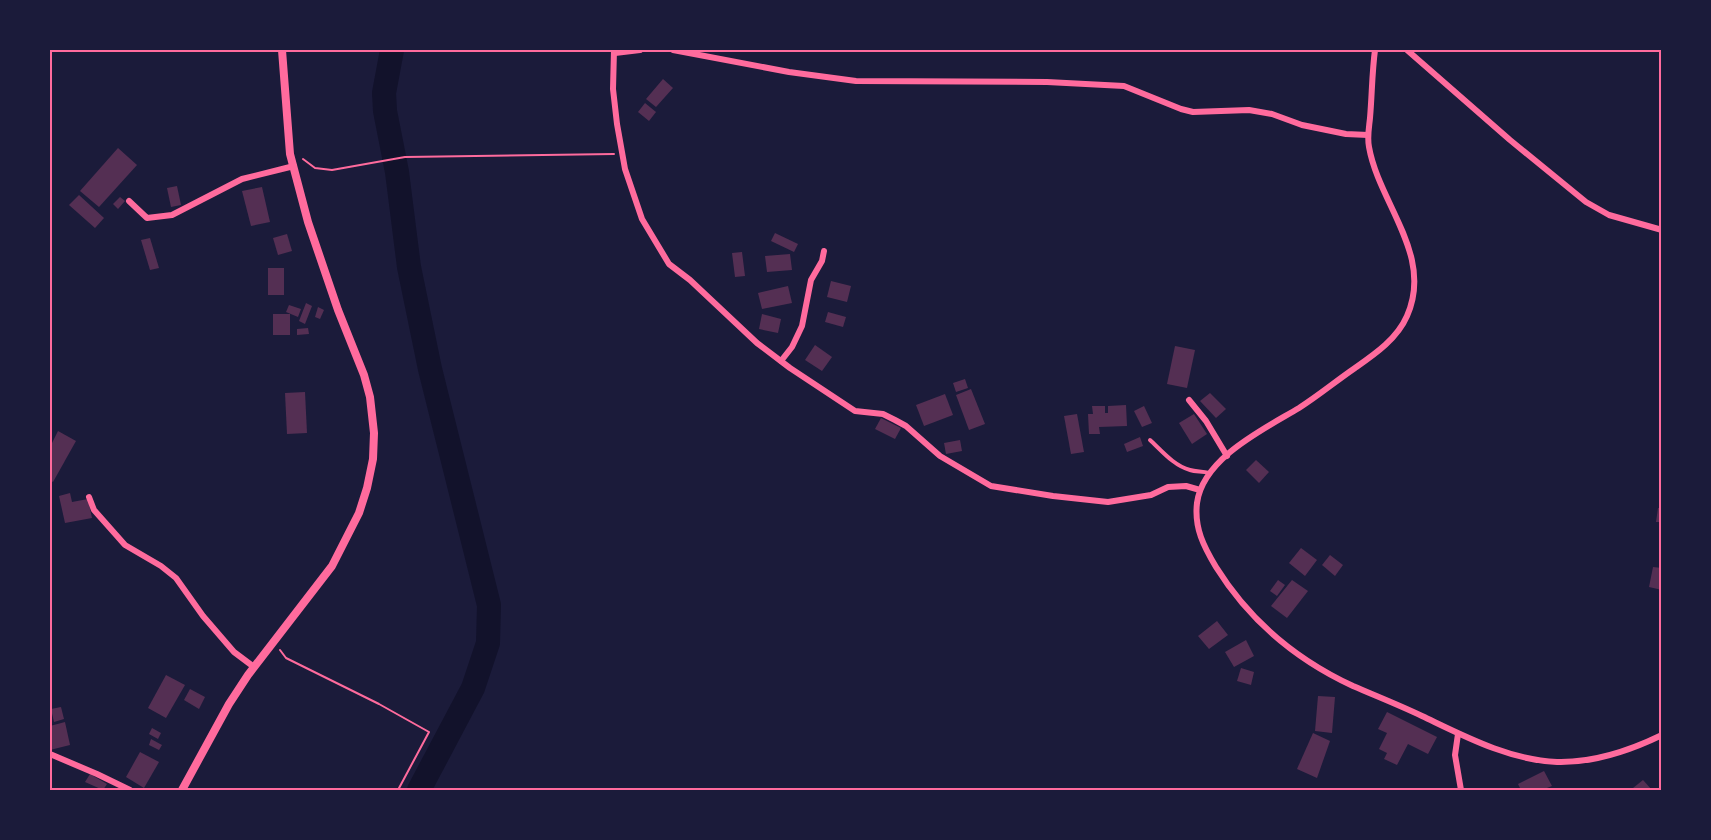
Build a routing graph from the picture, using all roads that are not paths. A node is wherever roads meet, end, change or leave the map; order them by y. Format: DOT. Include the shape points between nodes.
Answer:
graph roads {
  1 [pos="282,50"];
  2 [pos="639,50"];
  3 [pos="673,50"];
  4 [pos="1375,50"];
  5 [pos="1407,50"];
  6 [pos="615,51"];
  7 [pos="1368,135"];
  8 [pos="295,170"];
  9 [pos="129,201"];
  10 [pos="1662,230"];
  11 [pos="824,251"];
  12 [pos="781,361"];
  13 [pos="1189,400"];
  14 [pos="1150,440"];
  15 [pos="1227,456"];
  16 [pos="1210,473"];
  17 [pos="1200,490"];
  18 [pos="89,497"];
  19 [pos="254,666"];
  20 [pos="1458,734"];
  21 [pos="1662,735"];
  22 [pos="50,754"];
  23 [pos="130,790"];
  24 [pos="182,790"];
  25 [pos="1461,790"];
  1 -- 8 [label="street" via="290,154"];
  2 -- 6 [label="street"];
  3 -- 7 [label="street" via="856,81 1124,86 1193,112 1249,110 1302,125"];
  4 -- 7 [label="street"];
  5 -- 10 [label="street" via="1586,202 1609,215"];
  6 -- 12 [label="street" via="613,89 622,151 642,219 669,264"];
  7 -- 15 [label="street" via="1378,177 1410,246 1414,273 1407,316 1383,347 1301,406 1250,436"];
  8 -- 9 [label="street" via="242,179 172,215 147,218"];
  8 -- 19 [label="street" via="308,222 370,397 373,459 359,513 332,566"];
  11 -- 12 [label="street" via="811,280 802,326"];
  12 -- 17 [label="street" via="855,411 883,414 906,426 940,456 991,486 1108,502 1151,495 1168,487"];
  13 -- 15 [label="street"];
  14 -- 16 [label="lane" via="1179,465 1190,471"];
  15 -- 16 [label="street"];
  16 -- 17 [label="street"];
  17 -- 20 [label="street" via="1197,518 1201,541 1251,614 1314,665"];
  18 -- 19 [label="street" via="94,510 125,545 176,578 202,616 234,652"];
  19 -- 24 [label="street"];
  20 -- 21 [label="street" via="1502,751 1555,762 1603,758"];
  20 -- 25 [label="street" via="1455,755"];
  22 -- 23 [label="street"];
}
